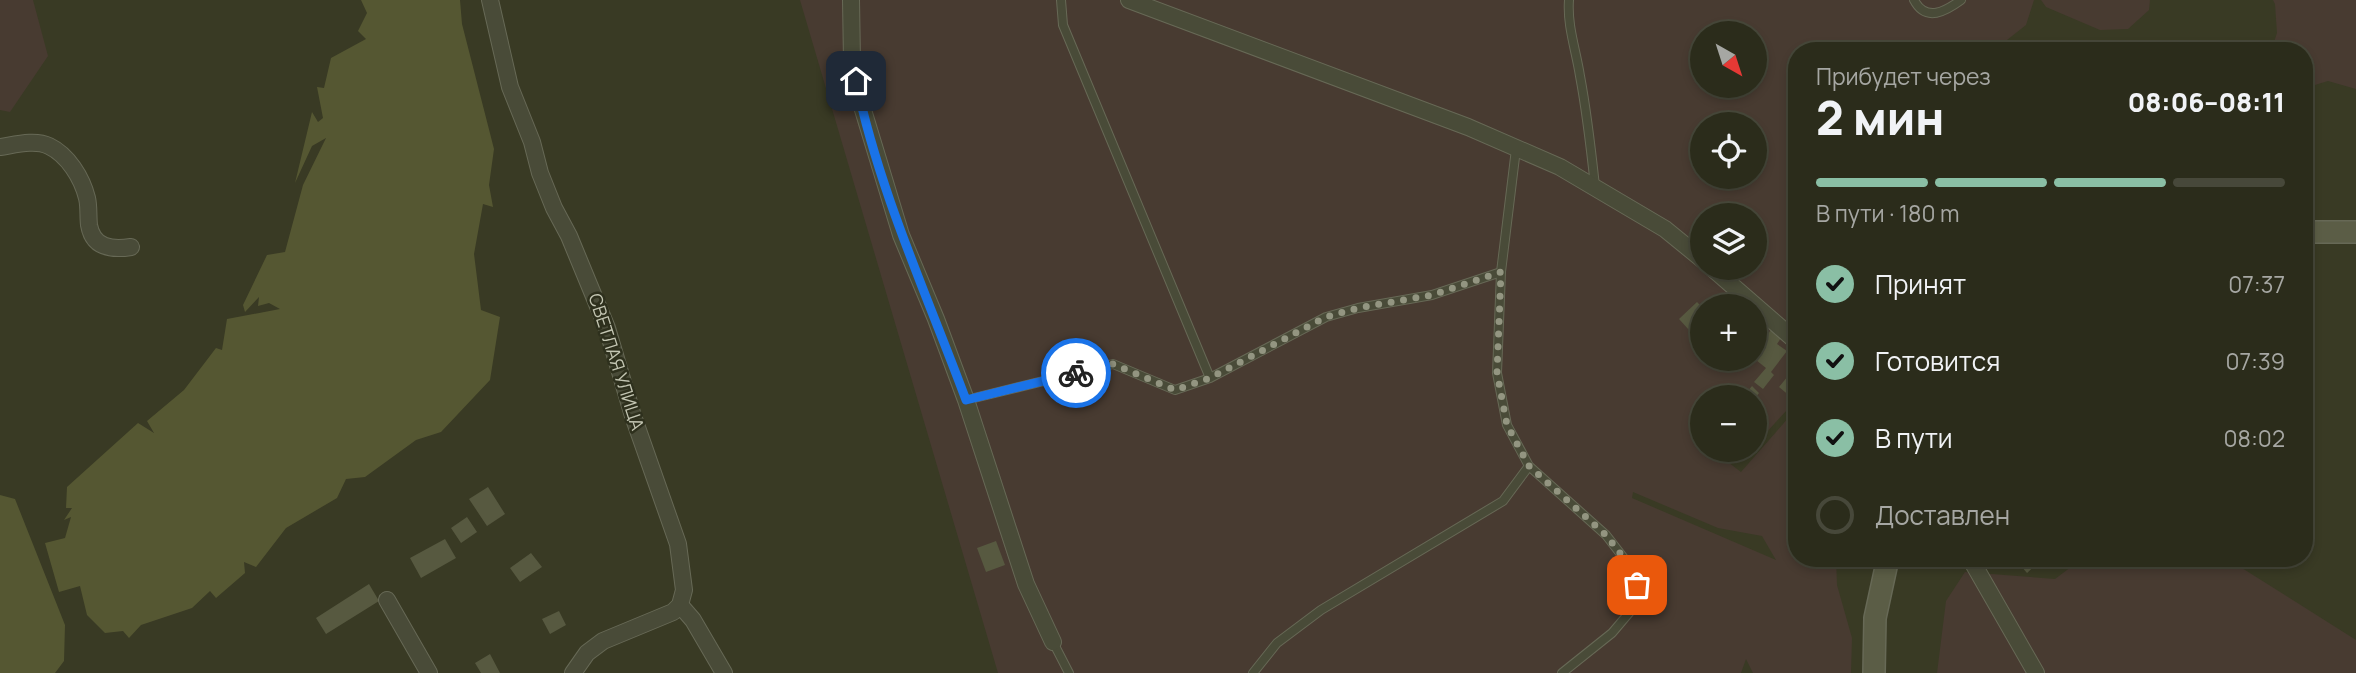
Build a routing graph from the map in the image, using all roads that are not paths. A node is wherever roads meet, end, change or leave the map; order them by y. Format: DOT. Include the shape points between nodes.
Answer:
graph roads {
  1 [pos="490,0"];
  2 [pos="852,0"];
  3 [pos="1061,0"];
  4 [pos="1129,0"];
  5 [pos="1569,0"];
  6 [pos="1914,0"];
  7 [pos="1961,0"];
  8 [pos="0,147"];
  9 [pos="1516,149"];
  10 [pos="1595,186"];
  11 [pos="2313,232"];
  12 [pos="2356,232"];
  13 [pos="131,247"];
  14 [pos="1690,249"];
  15 [pos="1501,272"];
  16 [pos="1726,280"];
  17 [pos="1788,334"];
  18 [pos="1210,378"];
  19 [pos="966,400"];
  20 [pos="1529,466"];
  21 [pos="1886,567"];
  22 [pos="1975,567"];
  23 [pos="387,600"];
  24 [pos="680,605"];
  25 [pos="1054,642"];
  26 [pos="429,673"];
  27 [pos="573,673"];
  28 [pos="724,673"];
  29 [pos="1069,673"];
  30 [pos="1253,673"];
  31 [pos="1562,673"];
  32 [pos="1874,673"];
  33 [pos="2036,673"];
  1 -- 24 [label="street, СВЕТЛАЯ УЛИЦА" via="510,88 549,196 607,328 678,544 684,590"];
  2 -- 19 [label="street" via="852,61 860,100 901,235"];
  3 -- 18 [label="lane" via="1063,26"];
  4 -- 9 [label="street"];
  5 -- 10 [label="lane" via="1569,28 1588,119"];
  6 -- 7 [label="lane" via="1932,13 1944,13"];
  8 -- 13 [label="street" via="48,145 77,172 98,243 112,250"];
  9 -- 10 [label="street"];
  9 -- 15 [label="lane"];
  10 -- 14 [label="street"];
  11 -- 12 [label="main road"];
  15 -- 18 [label="lane" via="1432,295 1326,317"];
  15 -- 20 [label="lane" via="1497,373 1507,425"];
  16 -- 17 [label="street"];
  18 -- 19 [label="lane" via="1175,390 1113,364"];
  19 -- 25 [label="street" via="1026,584"];
  20 -- 30 [label="lane" via="1503,501 1321,610 1277,643"];
  20 -- 31 [label="lane" via="1606,535 1633,570 1640,600 1612,633"];
  21 -- 32 [label="main road" via="1875,618"];
  22 -- 33 [label="street"];
  23 -- 26 [label="street"];
  24 -- 27 [label="street" via="603,641"];
  24 -- 28 [label="street"];
  25 -- 29 [label="lane"];
}
